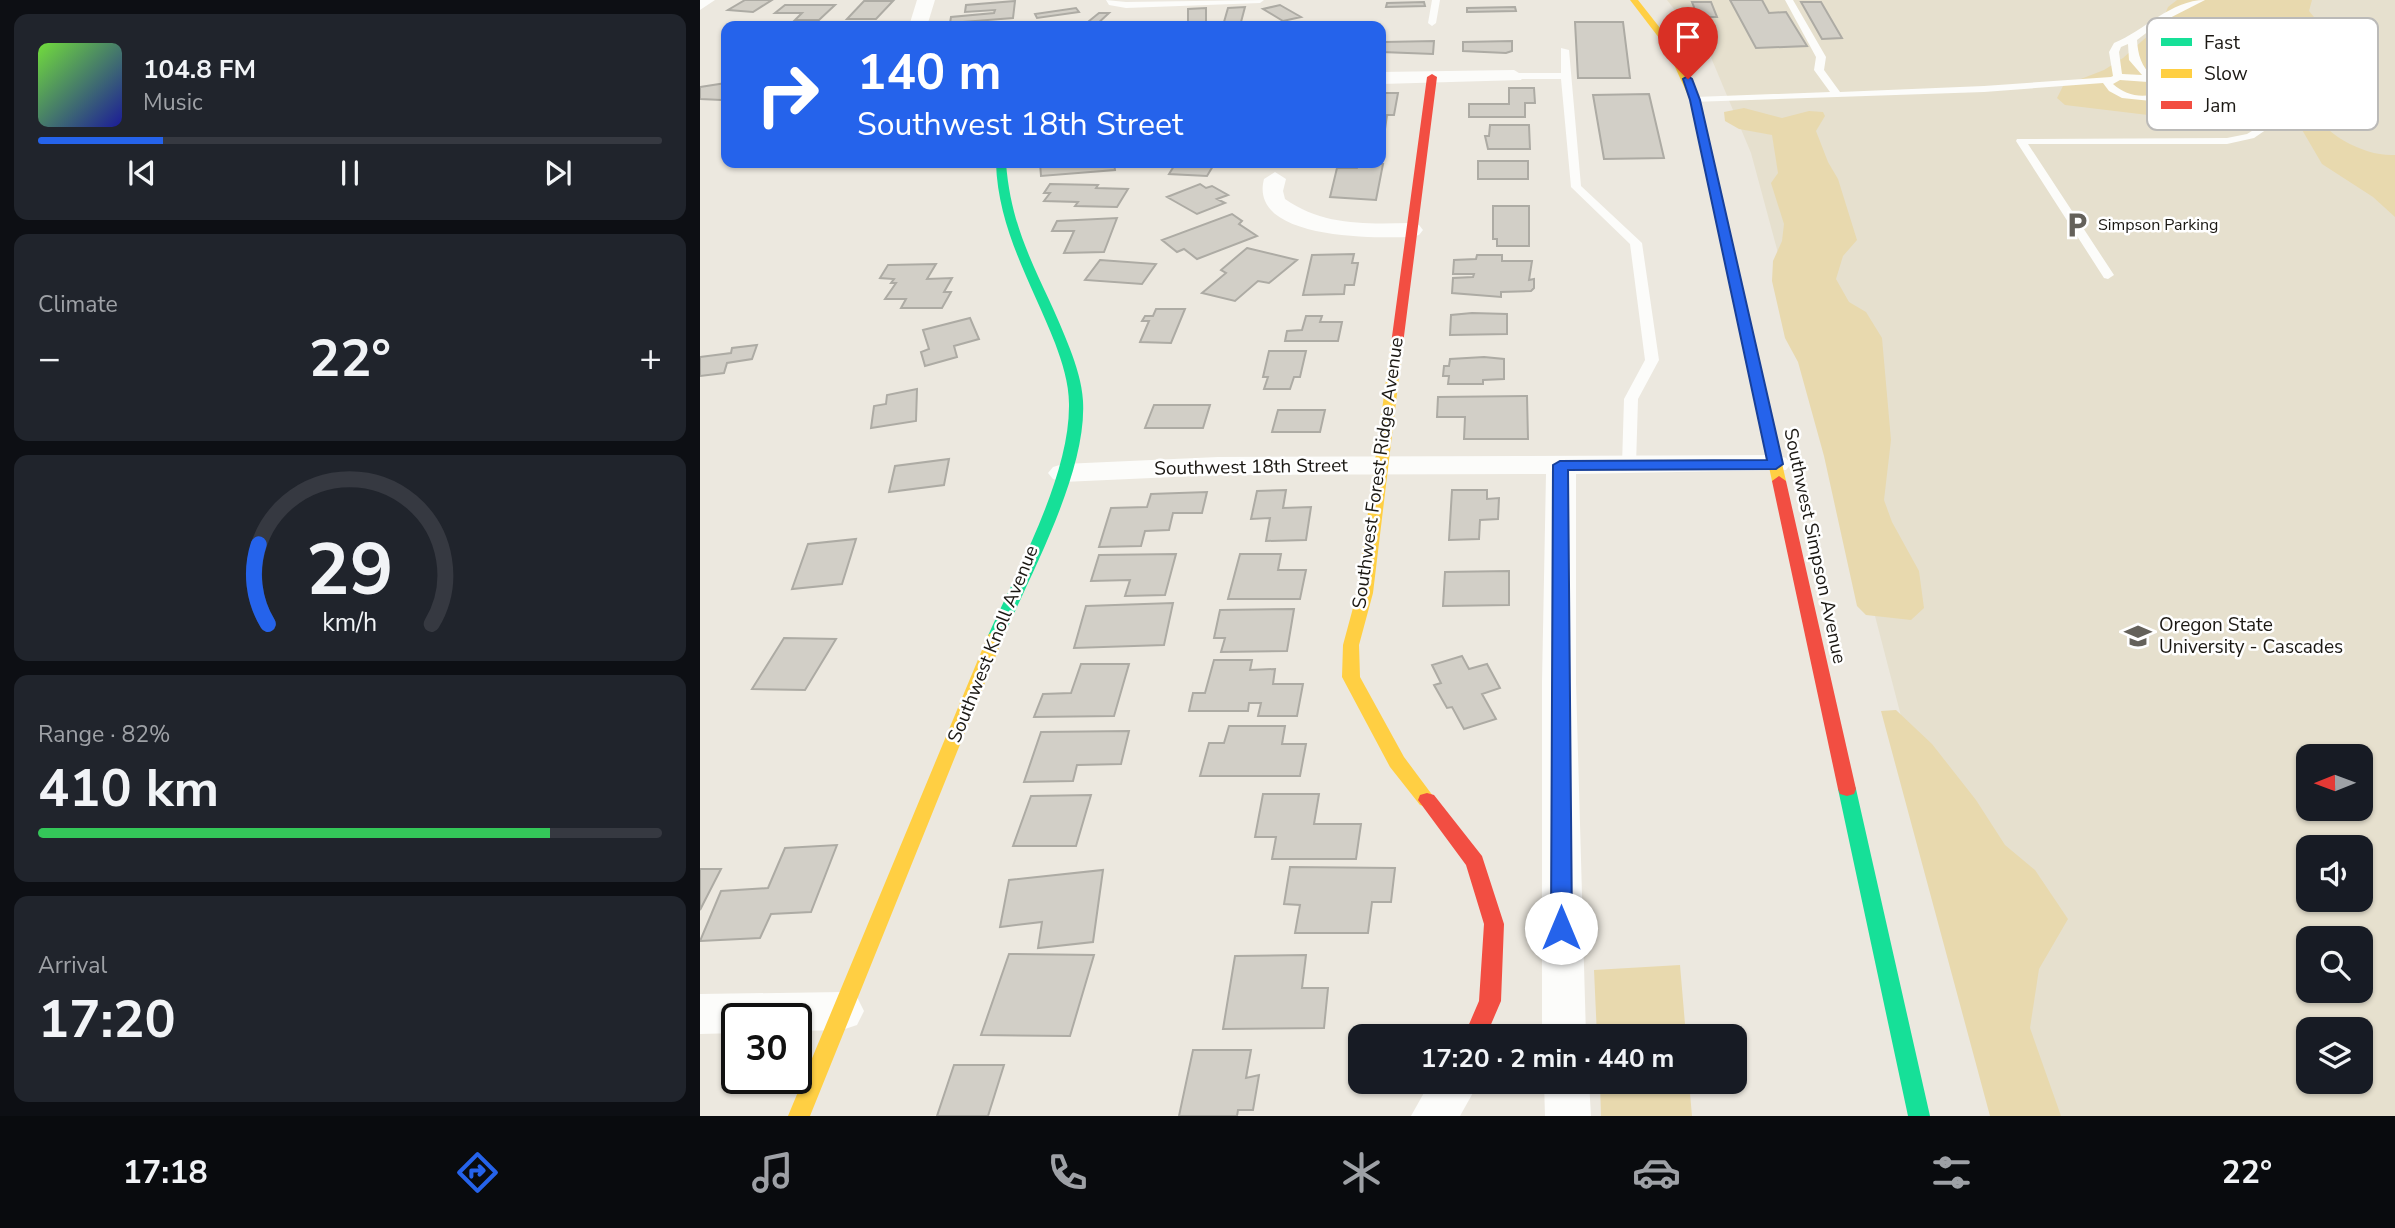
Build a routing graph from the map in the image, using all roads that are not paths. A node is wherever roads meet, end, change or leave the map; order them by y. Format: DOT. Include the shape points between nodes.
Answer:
graph roads {
  1 [pos="706,0"];
  2 [pos="926,0"];
  3 [pos="1110,0"];
  4 [pos="1260,0"];
  5 [pos="1436,0"];
  6 [pos="1634,0"];
  7 [pos="1789,0"];
  8 [pos="2201,0"];
  9 [pos="700,5"];
  10 [pos="2163,18"];
  11 [pos="920,21"];
  12 [pos="1432,23"];
  13 [pos="2147,28"];
  14 [pos="2132,39"];
  15 [pos="1564,50"];
  16 [pos="2147,73"];
  17 [pos="1514,76"];
  18 [pos="1566,76"];
  19 [pos="1432,77"];
  20 [pos="1386,78"];
  21 [pos="2115,79"];
  22 [pos="2147,81"];
  23 [pos="1984,89"];
  24 [pos="2114,91"];
  25 [pos="1837,94"];
  26 [pos="2147,98"];
  27 [pos="1695,100"];
  28 [pos="2260,130"];
  29 [pos="1000,168"];
  30 [pos="1275,179"];
  31 [pos="1412,230"];
  32 [pos="2108,275"];
  33 [pos="1629,464"];
  34 [pos="1776,464"];
  35 [pos="1380,465"];
  36 [pos="1560,465"];
  37 [pos="1063,473"];
  38 [pos="842,1011"];
  39 [pos="700,1014"];
  40 [pos="1480,1024"];
  41 [pos="1564,1024"];
  42 [pos="1448,1094"];
  43 [pos="1568,1094"];
  44 [pos="799,1116"];
  45 [pos="1434,1116"];
  46 [pos="1569,1116"];
  47 [pos="1919,1116"];
  1 -- 9 [label="street"];
  2 -- 11 [label="street"];
  3 -- 4 [label="lane" via="1126,5"];
  5 -- 12 [label="lane"];
  6 -- 27 [label="street, Southwest Simpson Avenue" via="1661,33"];
  7 -- 25 [label="lane" via="1821,57 1819,70"];
  8 -- 10 [label="lane"];
  13 -- 14 [label="lane"];
  14 -- 16 [label="lane" via="2134,60"];
  14 -- 21 [label="lane" via="2117,45 2114,52"];
  15 -- 18 [label="lane"];
  17 -- 18 [label="lane"];
  17 -- 19 [label="street"];
  18 -- 33 [label="lane" via="1576,187 1636,243 1652,360 1631,399"];
  19 -- 20 [label="street"];
  19 -- 31 [label="street, Southwest Forest Ridge Avenue"];
  21 -- 22 [label="lane"];
  21 -- 23 [label="lane"];
  21 -- 24 [label="lane" via="2108,83"];
  23 -- 24 [label="lane"];
  23 -- 25 [label="lane"];
  24 -- 26 [label="lane"];
  25 -- 27 [label="lane"];
  27 -- 34 [label="street, Southwest Simpson Avenue"];
  28 -- 32 [label="lane" via="2227,141 2021,141"];
  29 -- 37 [label="street, Southwest Knoll Avenue" via="1013,246 1068,359 1076,406"];
  30 -- 31 [label="street" via="1275,202 1309,221 1361,230"];
  31 -- 35 [label="street, Southwest Forest Ridge Avenue"];
  33 -- 34 [label="street, Southwest 18th Street"];
  33 -- 36 [label="street, Southwest 18th Street"];
  34 -- 47 [label="street, Southwest Simpson Avenue"];
  35 -- 36 [label="street, Southwest 18th Street"];
  35 -- 37 [label="street, Southwest 18th Street"];
  35 -- 40 [label="street, Southwest Forest Ridge Avenue" via="1365,593 1351,645 1352,677 1397,762 1475,862 1494,924 1490,1001"];
  36 -- 41 [label="street"];
  37 -- 38 [label="street, Southwest Knoll Avenue"];
  38 -- 39 [label="street"];
  38 -- 44 [label="street, Southwest Knoll Avenue"];
  42 -- 45 [label="street"];
  43 -- 46 [label="street"];
}
